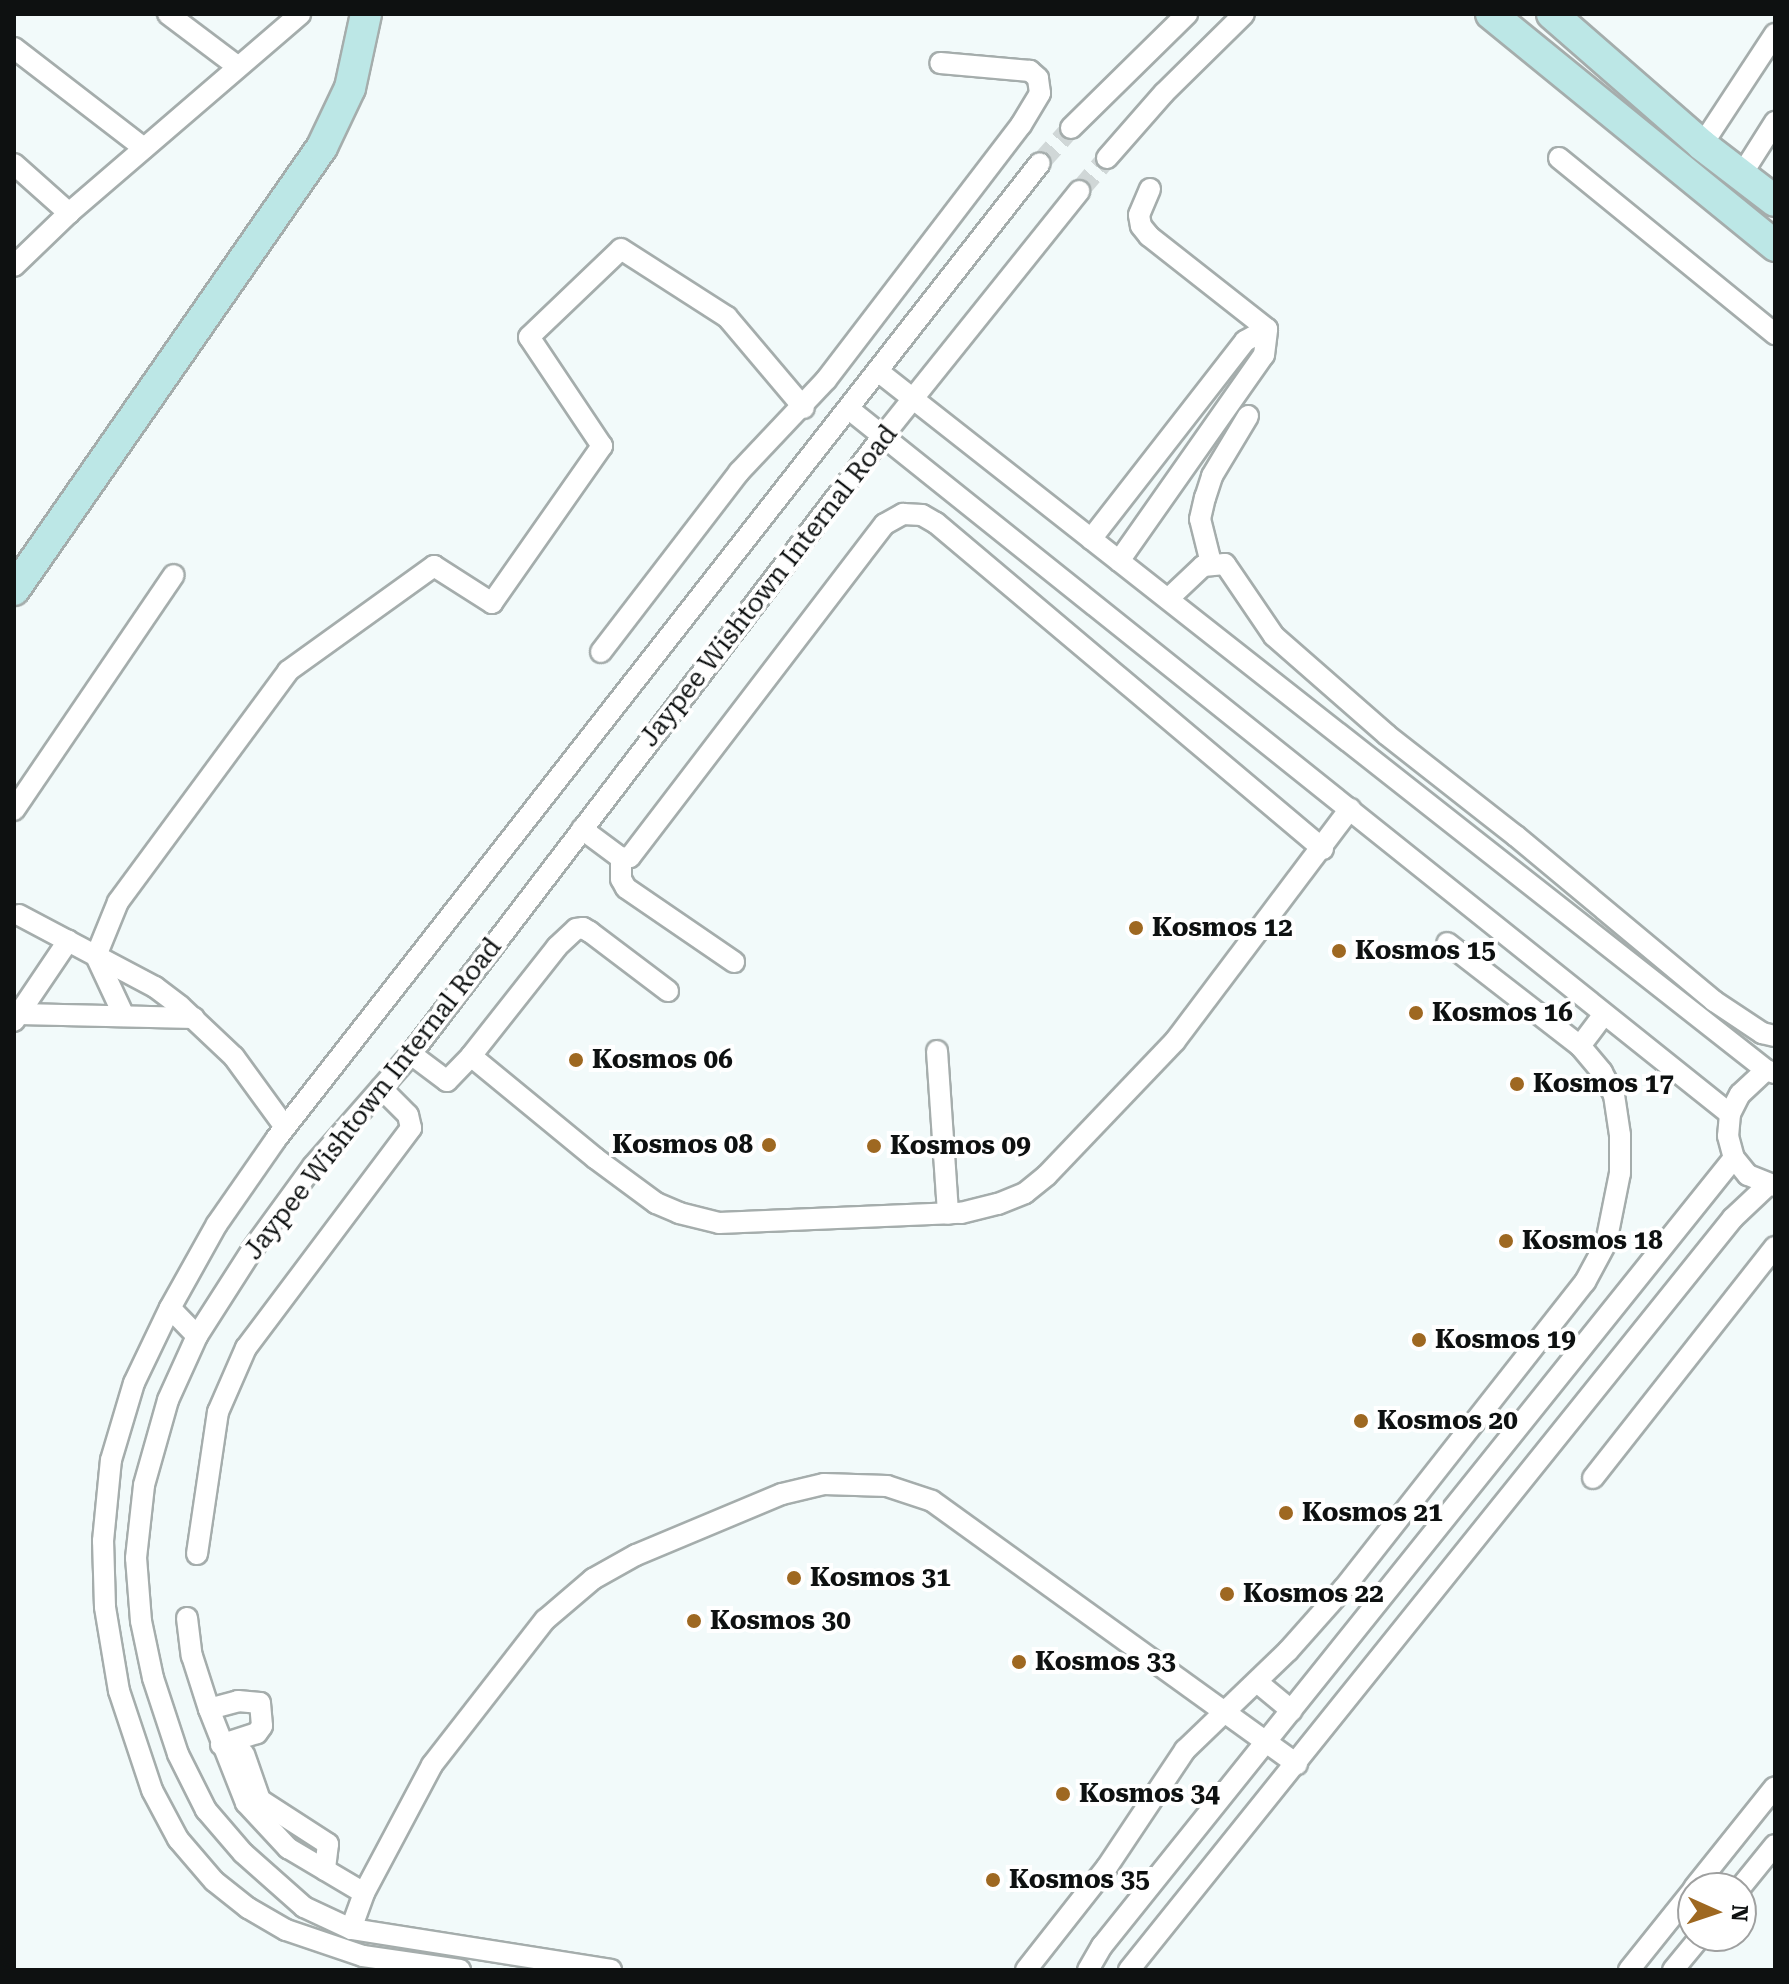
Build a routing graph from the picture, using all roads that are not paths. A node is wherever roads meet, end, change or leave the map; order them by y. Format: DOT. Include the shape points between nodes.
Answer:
graph roads {
  1 [pos="168,14"];
  2 [pos="300,14"];
  3 [pos="366,14"];
  4 [pos="1187,14"];
  5 [pos="1244,14"];
  6 [pos="1491,14"];
  7 [pos="1552,14"];
  8 [pos="1775,34"];
  9 [pos="14,48"];
  10 [pos="940,63"];
  11 [pos="237,66"];
  12 [pos="1775,122"];
  13 [pos="1071,128"];
  14 [pos="1702,145"];
  15 [pos="144,148"];
  16 [pos="1107,158"];
  17 [pos="1559,158"];
  18 [pos="1040,163"];
  19 [pos="14,164"];
  20 [pos="1742,174"];
  21 [pos="1150,189"];
  22 [pos="1079,191"];
  23 [pos="1775,201"];
  24 [pos="69,213"];
  25 [pos="1775,246"];
  26 [pos="14,266"];
  27 [pos="1267,329"];
  28 [pos="1775,334"];
  29 [pos="879,372"];
  30 [pos="913,399"];
  31 [pos="804,408"];
  32 [pos="849,409"];
  33 [pos="1248,416"];
  34 [pos="883,436"];
  35 [pos="1091,539"];
  36 [pos="1119,561"];
  37 [pos="1211,563"];
  38 [pos="174,575"];
  39 [pos="14,590"];
  40 [pos="1168,599"];
  41 [pos="601,652"];
  42 [pos="1350,809"];
  43 [pos="14,810"];
  44 [pos="582,829"];
  45 [pos="1323,849"];
  46 [pos="621,858"];
  47 [pos="19,915"];
  48 [pos="68,941"];
  49 [pos="1447,943"];
  50 [pos="96,956"];
  51 [pos="734,962"];
  52 [pos="668,991"];
  53 [pos="1604,1014"];
  54 [pos="124,1016"];
  55 [pos="17,1018"];
  56 [pos="194,1018"];
  57 [pos="1775,1036"];
  58 [pos="1580,1046"];
  59 [pos="937,1051"];
  60 [pos="411,1054"];
  61 [pos="471,1056"];
  62 [pos="1770,1072"];
  63 [pos="381,1088"];
  64 [pos="1730,1114"];
  65 [pos="285,1127"];
  66 [pos="1734,1158"];
  67 [pos="1771,1185"];
  68 [pos="948,1214"];
  69 [pos="1775,1247"];
  70 [pos="170,1308"];
  71 [pos="197,1336"];
  72 [pos="1593,1478"];
  73 [pos="197,1554"];
  74 [pos="187,1618"];
  75 [pos="1257,1682"];
  76 [pos="209,1709"];
  77 [pos="1225,1711"];
  78 [pos="1292,1711"];
  79 [pos="1267,1741"];
  80 [pos="221,1745"];
  81 [pos="244,1754"];
  82 [pos="1297,1764"];
  83 [pos="1775,1787"];
  84 [pos="1775,1845"];
  85 [pos="325,1870"];
  86 [pos="1708,1872"];
  87 [pos="1753,1872"];
  88 [pos="364,1893"];
  89 [pos="1677,1910"];
  90 [pos="351,1929"];
  91 [pos="1688,1952"];
  92 [pos="460,1970"];
  93 [pos="611,1970"];
  94 [pos="1026,1970"];
  95 [pos="1088,1970"];
  96 [pos="1129,1970"];
  97 [pos="1629,1970"];
  98 [pos="1673,1970"];
  1 -- 11 [label="street"];
  2 -- 11 [label="street"];
  3 -- 39 [label="street" via="350,88 322,147"];
  4 -- 13 [label="street"];
  5 -- 16 [label="street"];
  6 -- 25 [label="street"];
  7 -- 14 [label="street"];
  8 -- 14 [label="street"];
  9 -- 15 [label="street"];
  10 -- 31 [label="street" via="1030,71 1038,78 1040,93"];
  11 -- 15 [label="street"];
  12 -- 20 [label="street"];
  14 -- 20 [label="street"];
  15 -- 24 [label="street"];
  17 -- 28 [label="street"];
  18 -- 29 [label="street, Jaypee Wishtown Internal Road"];
  19 -- 24 [label="street"];
  20 -- 23 [label="street"];
  21 -- 27 [label="street" via="1139,215 1149,236"];
  22 -- 30 [label="street, Jaypee Wishtown Internal Road"];
  24 -- 26 [label="street"];
  27 -- 35 [label="street" via="1245,341"];
  27 -- 36 [label="street" via="1264,355"];
  29 -- 30 [label="street"];
  29 -- 32 [label="street, Jaypee Wishtown Internal Road"];
  30 -- 34 [label="street, Jaypee Wishtown Internal Road"];
  30 -- 35 [label="street"];
  31 -- 41 [label="street" via="739,472"];
  31 -- 50 [label="street" via="727,317 621,249 529,337 602,446 492,603 434,566 288,671 118,902"];
  32 -- 34 [label="street"];
  32 -- 65 [label="street, Jaypee Wishtown Internal Road"];
  33 -- 37 [label="street" via="1212,476 1205,498 1200,519"];
  34 -- 42 [label="street"];
  34 -- 44 [label="street, Jaypee Wishtown Internal Road"];
  35 -- 36 [label="street"];
  36 -- 40 [label="street"];
  37 -- 40 [label="street"];
  37 -- 57 [label="street" via="1225,564 1274,636 1387,735 1714,1001"];
  38 -- 43 [label="street"];
  40 -- 62 [label="street"];
  42 -- 45 [label="street"];
  42 -- 53 [label="street"];
  44 -- 46 [label="street"];
  44 -- 60 [label="street, Jaypee Wishtown Internal Road"];
  45 -- 46 [label="street" via="936,523 922,515 903,514 885,524 630,857"];
  45 -- 68 [label="street" via="1175,1041 1047,1175 1025,1193 998,1204"];
  46 -- 51 [label="street" via="626,888"];
  47 -- 48 [label="street"];
  48 -- 50 [label="street"];
  48 -- 55 [label="street"];
  49 -- 58 [label="street"];
  50 -- 54 [label="street"];
  50 -- 56 [label="street" via="155,987"];
  52 -- 61 [label="street" via="590,932 576,929"];
  53 -- 58 [label="street"];
  53 -- 64 [label="street"];
  54 -- 55 [label="street"];
  54 -- 56 [label="street"];
  56 -- 65 [label="street" via="234,1057"];
  58 -- 75 [label="street" via="1614,1095 1620,1135 1620,1173 1606,1243 1585,1282 1344,1588"];
  59 -- 68 [label="street"];
  60 -- 61 [label="street" via="447,1081"];
  60 -- 63 [label="street, Jaypee Wishtown Internal Road"];
  61 -- 68 [label="street" via="595,1158 656,1203 679,1213 719,1223"];
  62 -- 64 [label="street" via="1740,1094"];
  63 -- 71 [label="street, Jaypee Wishtown Internal Road" via="313,1166"];
  63 -- 73 [label="street" via="408,1115 411,1128 246,1348 218,1412"];
  64 -- 66 [label="street"];
  65 -- 70 [label="street, Jaypee Wishtown Internal Road" via="217,1224"];
  66 -- 67 [label="street" via="1748,1175"];
  66 -- 78 [label="street"];
  67 -- 82 [label="street" via="1733,1218"];
  69 -- 72 [label="street"];
  70 -- 71 [label="street"];
  70 -- 92 [label="street, Jaypee Wishtown Internal Road" via="134,1383 111,1460 103,1541 105,1607 119,1691 152,1790 178,1839 214,1881 248,1908 324,1945"];
  71 -- 90 [label="street, Jaypee Wishtown Internal Road" via="168,1400 144,1485 136,1558 153,1678 178,1754 206,1810 243,1853 304,1907"];
  74 -- 76 [label="street" via="192,1656"];
  75 -- 77 [label="street"];
  75 -- 78 [label="street"];
  76 -- 80 [label="street"];
  76 -- 80 [label="street" via="238,1701 260,1703 263,1714 257,1733"];
  77 -- 79 [label="street"];
  77 -- 88 [label="street" via="932,1501 887,1486 824,1484 782,1494 636,1555 593,1579 545,1620 432,1765"];
  77 -- 94 [label="street" via="1185,1750 1107,1867"];
  78 -- 79 [label="street"];
  79 -- 82 [label="street"];
  79 -- 95 [label="street"];
  80 -- 85 [label="street" via="246,1803 265,1826 288,1848"];
  81 -- 85 [label="street" via="260,1800 328,1844"];
  82 -- 96 [label="street"];
  83 -- 86 [label="street"];
  84 -- 87 [label="street"];
  85 -- 88 [label="street"];
  88 -- 90 [label="street"];
  89 -- 97 [label="street"];
  90 -- 93 [label="street, Jaypee Wishtown Internal Road"];
  91 -- 98 [label="street"];
}
